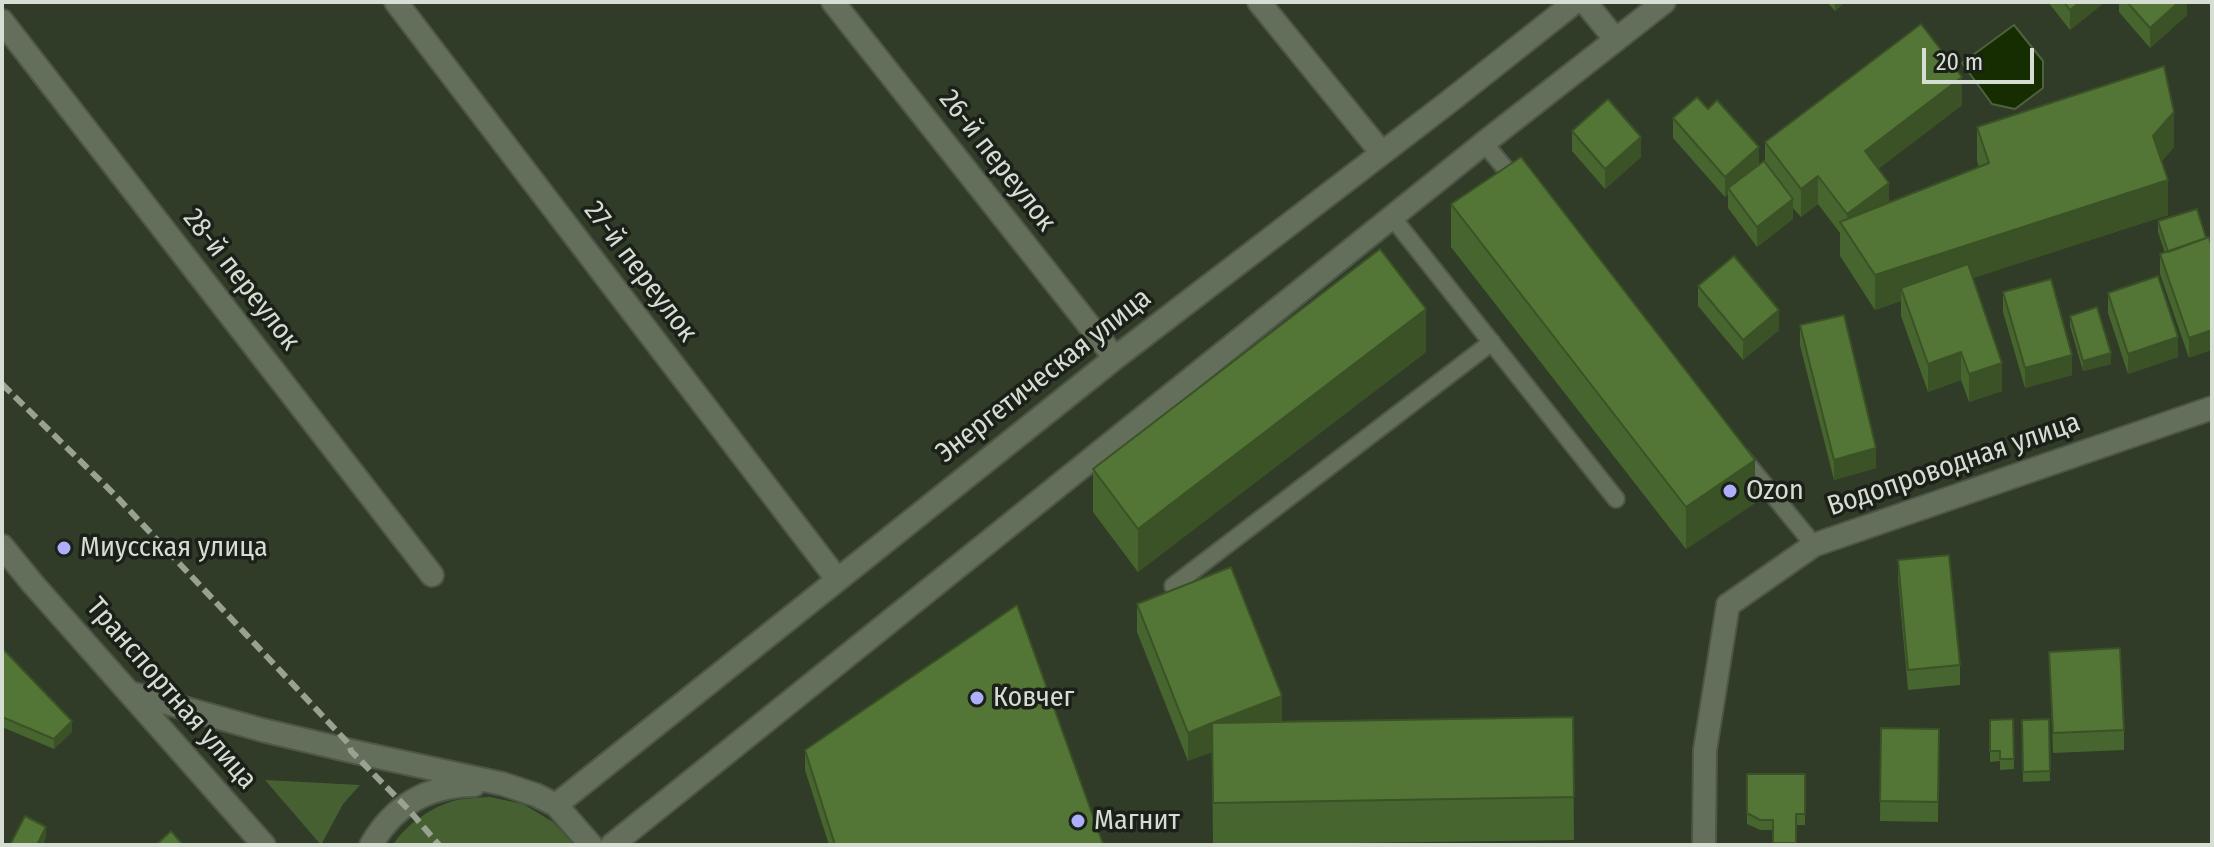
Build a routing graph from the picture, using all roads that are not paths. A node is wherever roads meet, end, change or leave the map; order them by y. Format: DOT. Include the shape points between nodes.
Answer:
graph roads {
  1 [pos="396,2"];
  2 [pos="833,2"];
  3 [pos="1259,2"];
  4 [pos="1575,2"];
  5 [pos="1585,2"];
  6 [pos="1664,2"];
  7 [pos="2,21"];
  8 [pos="1616,40"];
  9 [pos="1484,143"];
  10 [pos="1381,152"];
  11 [pos="1534,204"];
  12 [pos="1392,217"];
  13 [pos="1492,342"];
  14 [pos="1115,358"];
  15 [pos="2212,408"];
  16 [pos="1734,448"];
  17 [pos="1616,499"];
  18 [pos="1814,545"];
  19 [pos="2,546"];
  20 [pos="432,575"];
  21 [pos="837,579"];
  22 [pos="1173,586"];
  23 [pos="131,693"];
  24 [pos="503,784"];
  25 [pos="556,805"];
  26 [pos="264,845"];
  27 [pos="371,845"];
  28 [pos="591,845"];
  29 [pos="612,845"];
  30 [pos="1704,845"];
  1 -- 21 [label="street, 27-й переулок"];
  2 -- 14 [label="street, 26-й переулок"];
  3 -- 10 [label="street"];
  4 -- 10 [label="street, Энергетическая улица"];
  5 -- 8 [label="street"];
  6 -- 8 [label="street"];
  7 -- 20 [label="street, 28-й переулок"];
  8 -- 9 [label="street"];
  9 -- 11 [label="lane"];
  9 -- 12 [label="street"];
  10 -- 14 [label="street, Энергетическая улица"];
  12 -- 13 [label="lane"];
  12 -- 29 [label="street"];
  13 -- 17 [label="lane"];
  13 -- 22 [label="lane"];
  14 -- 21 [label="street, Энергетическая улица"];
  15 -- 18 [label="street, Водопроводная улица"];
  16 -- 18 [label="lane"];
  18 -- 30 [label="street, Водопроводная улица" via="1728,605 1705,750"];
  19 -- 23 [label="street, Транспортная улица"];
  21 -- 25 [label="street, Энергетическая улица"];
  23 -- 24 [label="street" via="336,748"];
  23 -- 26 [label="street, Транспортная улица"];
  24 -- 25 [label="street"];
  24 -- 27 [label="street" via="449,785 418,796 395,814"];
  25 -- 28 [label="street"];
}
